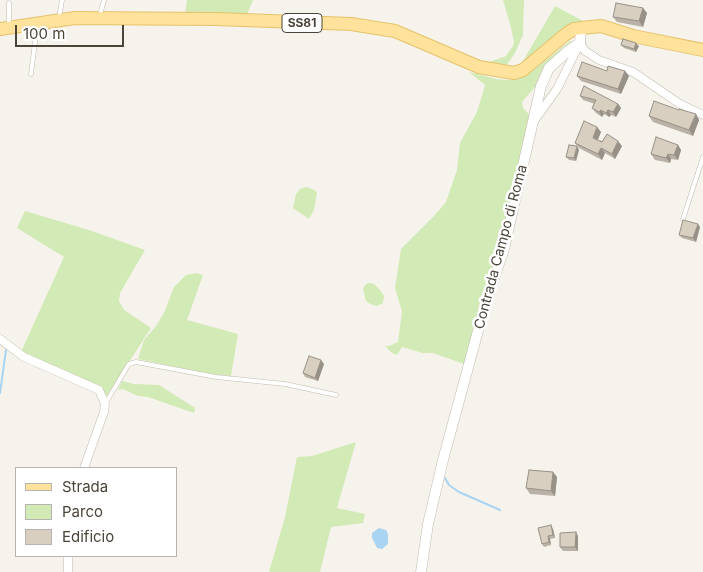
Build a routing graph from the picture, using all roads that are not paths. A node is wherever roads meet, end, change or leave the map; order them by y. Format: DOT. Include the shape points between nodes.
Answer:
graph roads {
  1 [pos="62,0"];
  2 [pos="104,0"];
  3 [pos="9,3"];
  4 [pos="98,18"];
  5 [pos="59,20"];
  6 [pos="38,23"];
  7 [pos="5,28"];
  8 [pos="581,28"];
  9 [pos="580,43"];
  10 [pos="703,50"];
  11 [pos="31,74"];
  12 [pos="703,116"];
  13 [pos="533,122"];
  14 [pos="703,157"];
  15 [pos="683,220"];
  16 [pos="0,339"];
  17 [pos="336,395"];
  18 [pos="105,404"];
  19 [pos="84,467"];
  20 [pos="68,557"];
  21 [pos="68,572"];
  22 [pos="421,572"];
  1 -- 5 [label="lane"];
  2 -- 4 [label="lane"];
  3 -- 7 [label="lane"];
  4 -- 5 [label="main road, SS81"];
  4 -- 8 [label="main road, SS81" via="351,24 395,32 479,67 514,73 524,70 566,34"];
  5 -- 6 [label="main road, SS81"];
  6 -- 7 [label="main road, SS81"];
  6 -- 11 [label="lane"];
  8 -- 9 [label="street"];
  8 -- 10 [label="main road, SS81" via="601,26"];
  9 -- 12 [label="street" via="585,51 599,60 633,72"];
  9 -- 13 [label="street" via="557,89"];
  9 -- 13 [label="street, Contrada Campo di Roma" via="549,68 541,86"];
  13 -- 22 [label="street, Contrada Campo di Roma" via="504,249 443,460"];
  14 -- 15 [label="lane"];
  16 -- 18 [label="street" via="24,357 99,390"];
  17 -- 18 [label="lane" via="285,384 136,362 129,364"];
  18 -- 19 [label="street"];
  20 -- 21 [label="street"];
}
